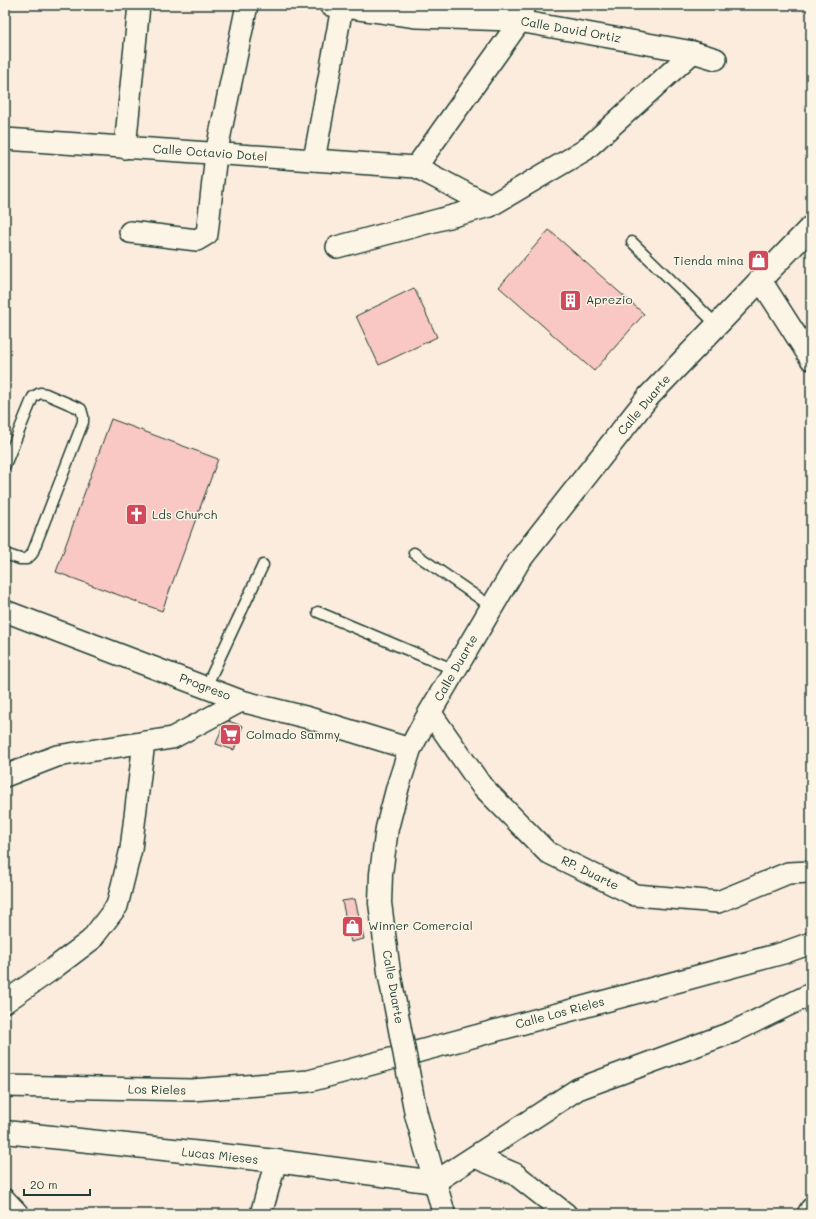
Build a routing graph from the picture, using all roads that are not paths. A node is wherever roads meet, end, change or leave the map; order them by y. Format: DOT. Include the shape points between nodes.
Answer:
graph roads {
  1 [pos="139,5"];
  2 [pos="247,5"];
  3 [pos="336,6"];
  4 [pos="418,11"];
  5 [pos="522,13"];
  6 [pos="693,52"];
  7 [pos="716,59"];
  8 [pos="5,139"];
  9 [pos="126,148"];
  10 [pos="216,154"];
  11 [pos="314,160"];
  12 [pos="416,167"];
  13 [pos="490,206"];
  14 [pos="811,227"];
  15 [pos="130,232"];
  16 [pos="632,242"];
  17 [pos="337,247"];
  18 [pos="760,279"];
  19 [pos="717,325"];
  20 [pos="811,359"];
  21 [pos="5,464"];
  22 [pos="414,553"];
  23 [pos="5,554"];
  24 [pos="263,565"];
  25 [pos="492,606"];
  26 [pos="5,611"];
  27 [pos="318,612"];
  28 [pos="455,670"];
  29 [pos="206,688"];
  30 [pos="240,701"];
  31 [pos="430,712"];
  32 [pos="144,742"];
  33 [pos="410,749"];
  34 [pos="5,776"];
  35 [pos="811,872"];
  36 [pos="811,943"];
  37 [pos="811,994"];
  38 [pos="5,1002"];
  39 [pos="309,1081"];
  40 [pos="5,1086"];
  41 [pos="5,1132"];
  42 [pos="475,1157"];
  43 [pos="276,1162"];
  44 [pos="435,1182"];
  45 [pos="5,1200"];
  46 [pos="811,1209"];
  47 [pos="18,1214"];
  48 [pos="261,1214"];
  49 [pos="444,1214"];
  50 [pos="566,1214"];
  51 [pos="808,1214"];
  1 -- 9 [label="street"];
  2 -- 10 [label="street"];
  3 -- 4 [label="street, Calle David Ortiz"];
  3 -- 11 [label="street"];
  4 -- 5 [label="street, Calle David Ortiz"];
  5 -- 6 [label="street, Calle David Ortiz"];
  5 -- 12 [label="street"];
  6 -- 7 [label="street, Calle David Ortiz"];
  6 -- 13 [label="street" via="585,150"];
  8 -- 9 [label="street, Calle Octavio Dotel"];
  9 -- 10 [label="street, Calle Octavio Dotel"];
  10 -- 11 [label="street, Calle Octavio Dotel"];
  10 -- 15 [label="street" via="207,234 197,240"];
  11 -- 12 [label="street, Calle Octavio Dotel"];
  12 -- 13 [label="street"];
  13 -- 17 [label="street"];
  14 -- 18 [label="street, Calle Duarte"];
  16 -- 19 [label="lane"];
  18 -- 19 [label="street, Calle Duarte"];
  18 -- 20 [label="street"];
  19 -- 25 [label="street, Calle Duarte" via="649,396 519,561"];
  21 -- 23 [label="lane" via="33,397 40,393 46,394 81,409 83,422 32,554 27,559"];
  22 -- 25 [label="lane"];
  24 -- 29 [label="lane"];
  25 -- 28 [label="street, Calle Duarte"];
  26 -- 29 [label="street, Progreso"];
  27 -- 28 [label="lane"];
  28 -- 31 [label="street, Calle Duarte"];
  29 -- 30 [label="street, Progreso"];
  30 -- 32 [label="street" via="172,738"];
  30 -- 33 [label="street, Progreso" via="309,718"];
  31 -- 33 [label="street, Calle Duarte"];
  31 -- 35 [label="street, RP. Duarte" via="481,786 547,852 635,895 718,902 788,873"];
  32 -- 34 [label="street" via="57,756"];
  32 -- 38 [label="street" via="131,849 117,906 91,940"];
  33 -- 44 [label="street, Calle Duarte, bridge" via="387,828 380,904 389,972 416,1114"];
  36 -- 39 [label="street, Calle Los Rieles" via="768,957"];
  37 -- 42 [label="street" via="733,1032 578,1089"];
  39 -- 40 [label="street, Los Rieles" via="192,1090"];
  41 -- 43 [label="street, Lucas Mieses"];
  42 -- 44 [label="street"];
  42 -- 50 [label="street" via="515,1174"];
  43 -- 44 [label="street, Lucas Mieses"];
  43 -- 48 [label="street"];
  44 -- 49 [label="street, Calle Duarte"];
  45 -- 47 [label="street"];
  46 -- 51 [label="street"];
}
